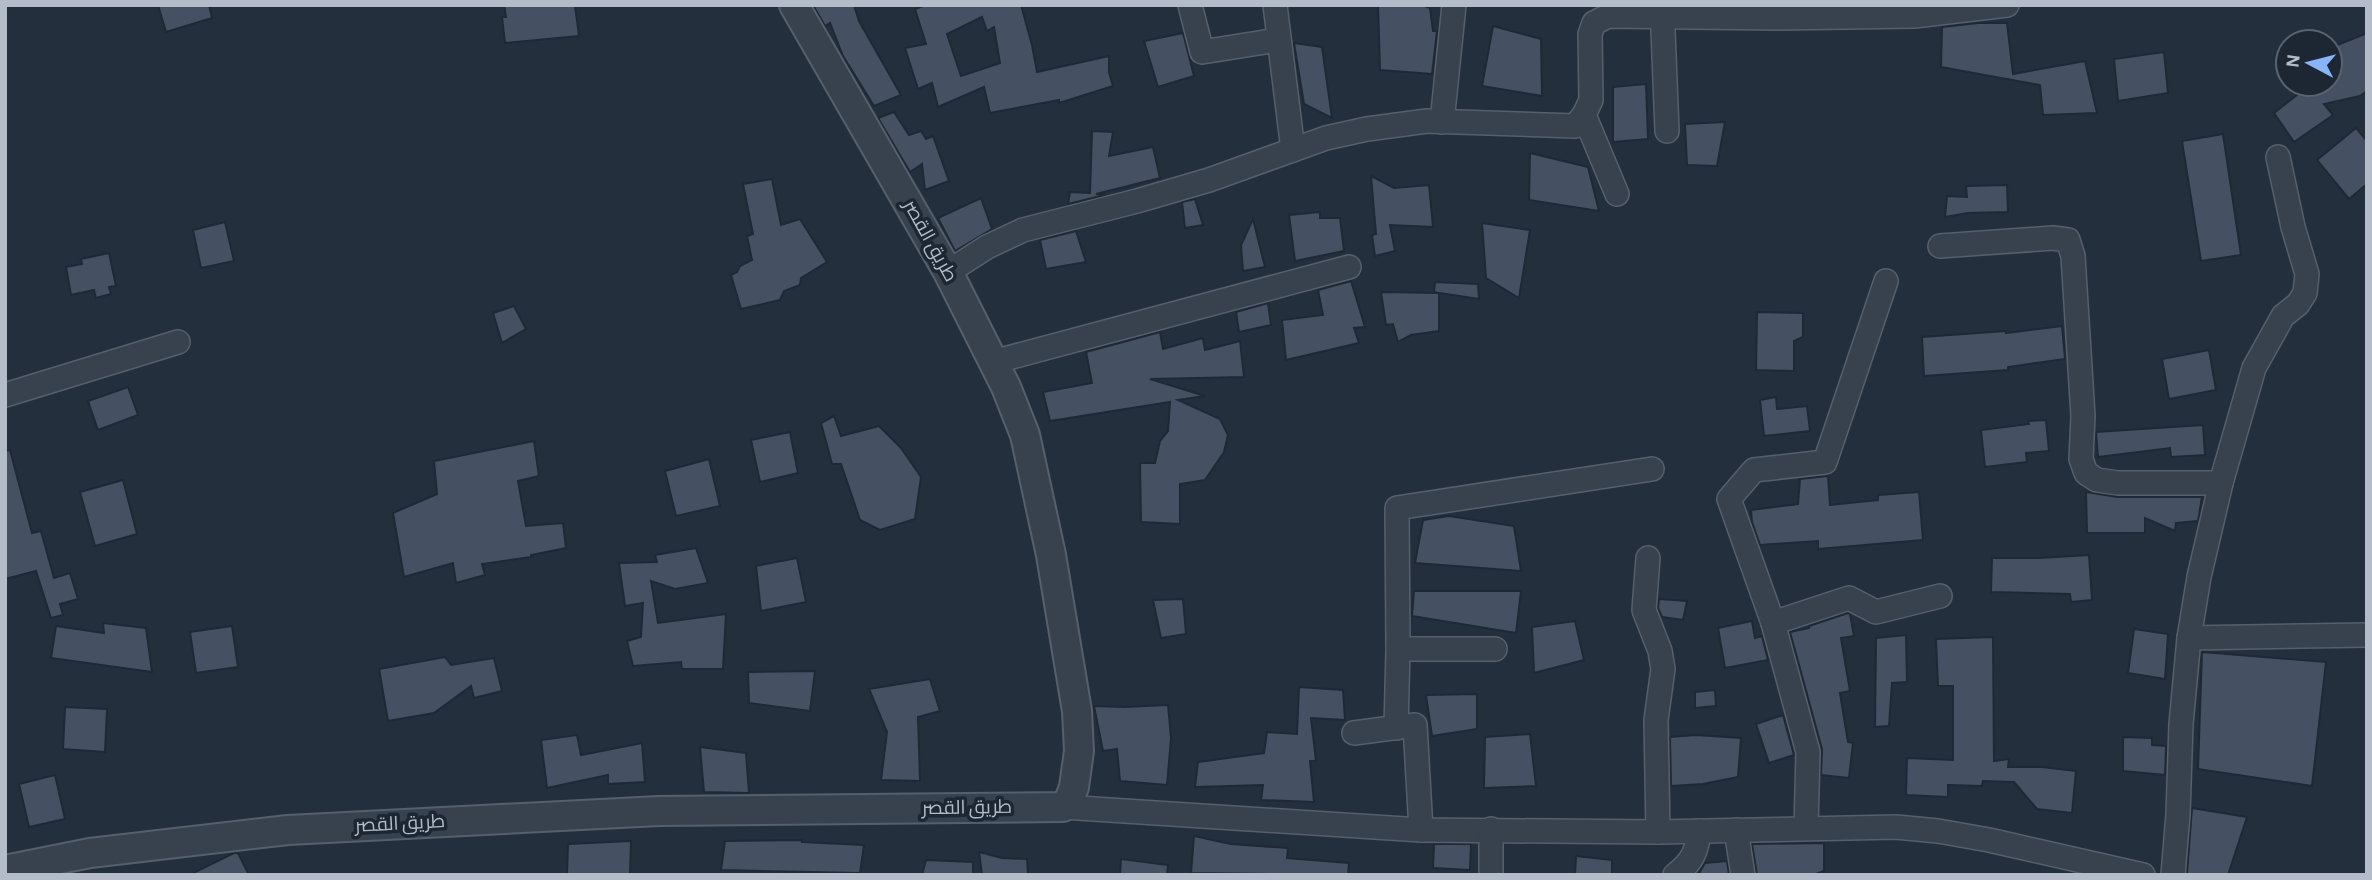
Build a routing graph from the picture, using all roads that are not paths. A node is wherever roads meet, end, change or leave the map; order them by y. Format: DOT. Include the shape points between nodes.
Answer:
graph roads {
  1 [pos="794,5"];
  2 [pos="1190,5"];
  3 [pos="1275,5"];
  4 [pos="1454,5"];
  5 [pos="2007,5"];
  6 [pos="1662,11"];
  7 [pos="1278,40"];
  8 [pos="1584,115"];
  9 [pos="1442,122"];
  10 [pos="1667,131"];
  11 [pos="1293,150"];
  12 [pos="2278,157"];
  13 [pos="1617,194"];
  14 [pos="1940,246"];
  15 [pos="1349,267"];
  16 [pos="948,272"];
  17 [pos="1886,281"];
  18 [pos="178,342"];
  19 [pos="993,362"];
  20 [pos="5,395"];
  21 [pos="1651,469"];
  22 [pos="2221,483"];
  23 [pos="1648,558"];
  24 [pos="1940,596"];
  25 [pos="1773,623"];
  26 [pos="2367,635"];
  27 [pos="2189,638"];
  28 [pos="1398,649"];
  29 [pos="1495,649"];
  30 [pos="1396,728"];
  31 [pos="1354,733"];
  32 [pos="1063,807"];
  33 [pos="1806,828"];
  34 [pos="1491,829"];
  35 [pos="1421,830"];
  36 [pos="1735,830"];
  37 [pos="1699,831"];
  38 [pos="1658,832"];
  39 [pos="5,870"];
  40 [pos="1491,875"];
  41 [pos="1675,875"];
  42 [pos="1743,875"];
  43 [pos="2143,875"];
  44 [pos="2173,875"];
  1 -- 16 [label="street, طريق القصر"];
  2 -- 7 [label="street" via="1202,52"];
  3 -- 7 [label="street"];
  4 -- 9 [label="street"];
  5 -- 6 [label="street" via="1914,16 1777,18"];
  6 -- 8 [label="street" via="1608,16 1594,23 1590,34 1591,100"];
  6 -- 10 [label="street"];
  7 -- 11 [label="street"];
  8 -- 9 [label="street" via="1575,126 1563,127"];
  8 -- 13 [label="street"];
  9 -- 11 [label="street" via="1367,129"];
  11 -- 16 [label="street" via="1137,201 1023,230"];
  12 -- 22 [label="street" via="2307,274 2305,293 2283,316 2254,368"];
  14 -- 22 [label="street" via="2068,240 2073,256 2083,416 2081,459 2086,473 2118,483"];
  15 -- 19 [label="street"];
  16 -- 19 [label="street, طريق القصر"];
  17 -- 25 [label="street" via="1825,462 1754,470 1729,499"];
  18 -- 20 [label="street"];
  19 -- 32 [label="street, طريق القصر" via="1025,435 1077,711 1079,751 1074,787"];
  21 -- 28 [label="street" via="1397,508"];
  22 -- 27 [label="street"];
  23 -- 38 [label="street" via="1644,610 1663,669 1656,730"];
  24 -- 25 [label="street" via="1876,612 1849,598"];
  25 -- 33 [label="street" via="1808,752"];
  26 -- 27 [label="street"];
  27 -- 44 [label="street"];
  28 -- 29 [label="street"];
  28 -- 30 [label="street"];
  30 -- 31 [label="street"];
  30 -- 35 [label="street" via="1415,725"];
  32 -- 35 [label="street"];
  32 -- 39 [label="street, طريق القصر" via="659,811 288,830 104,852"];
  33 -- 36 [label="street"];
  33 -- 43 [label="street" via="1938,831"];
  34 -- 35 [label="street"];
  34 -- 38 [label="street"];
  34 -- 40 [label="street"];
  36 -- 37 [label="street"];
  36 -- 42 [label="street"];
  37 -- 38 [label="street"];
  37 -- 41 [label="street" via="1692,861"];
}
